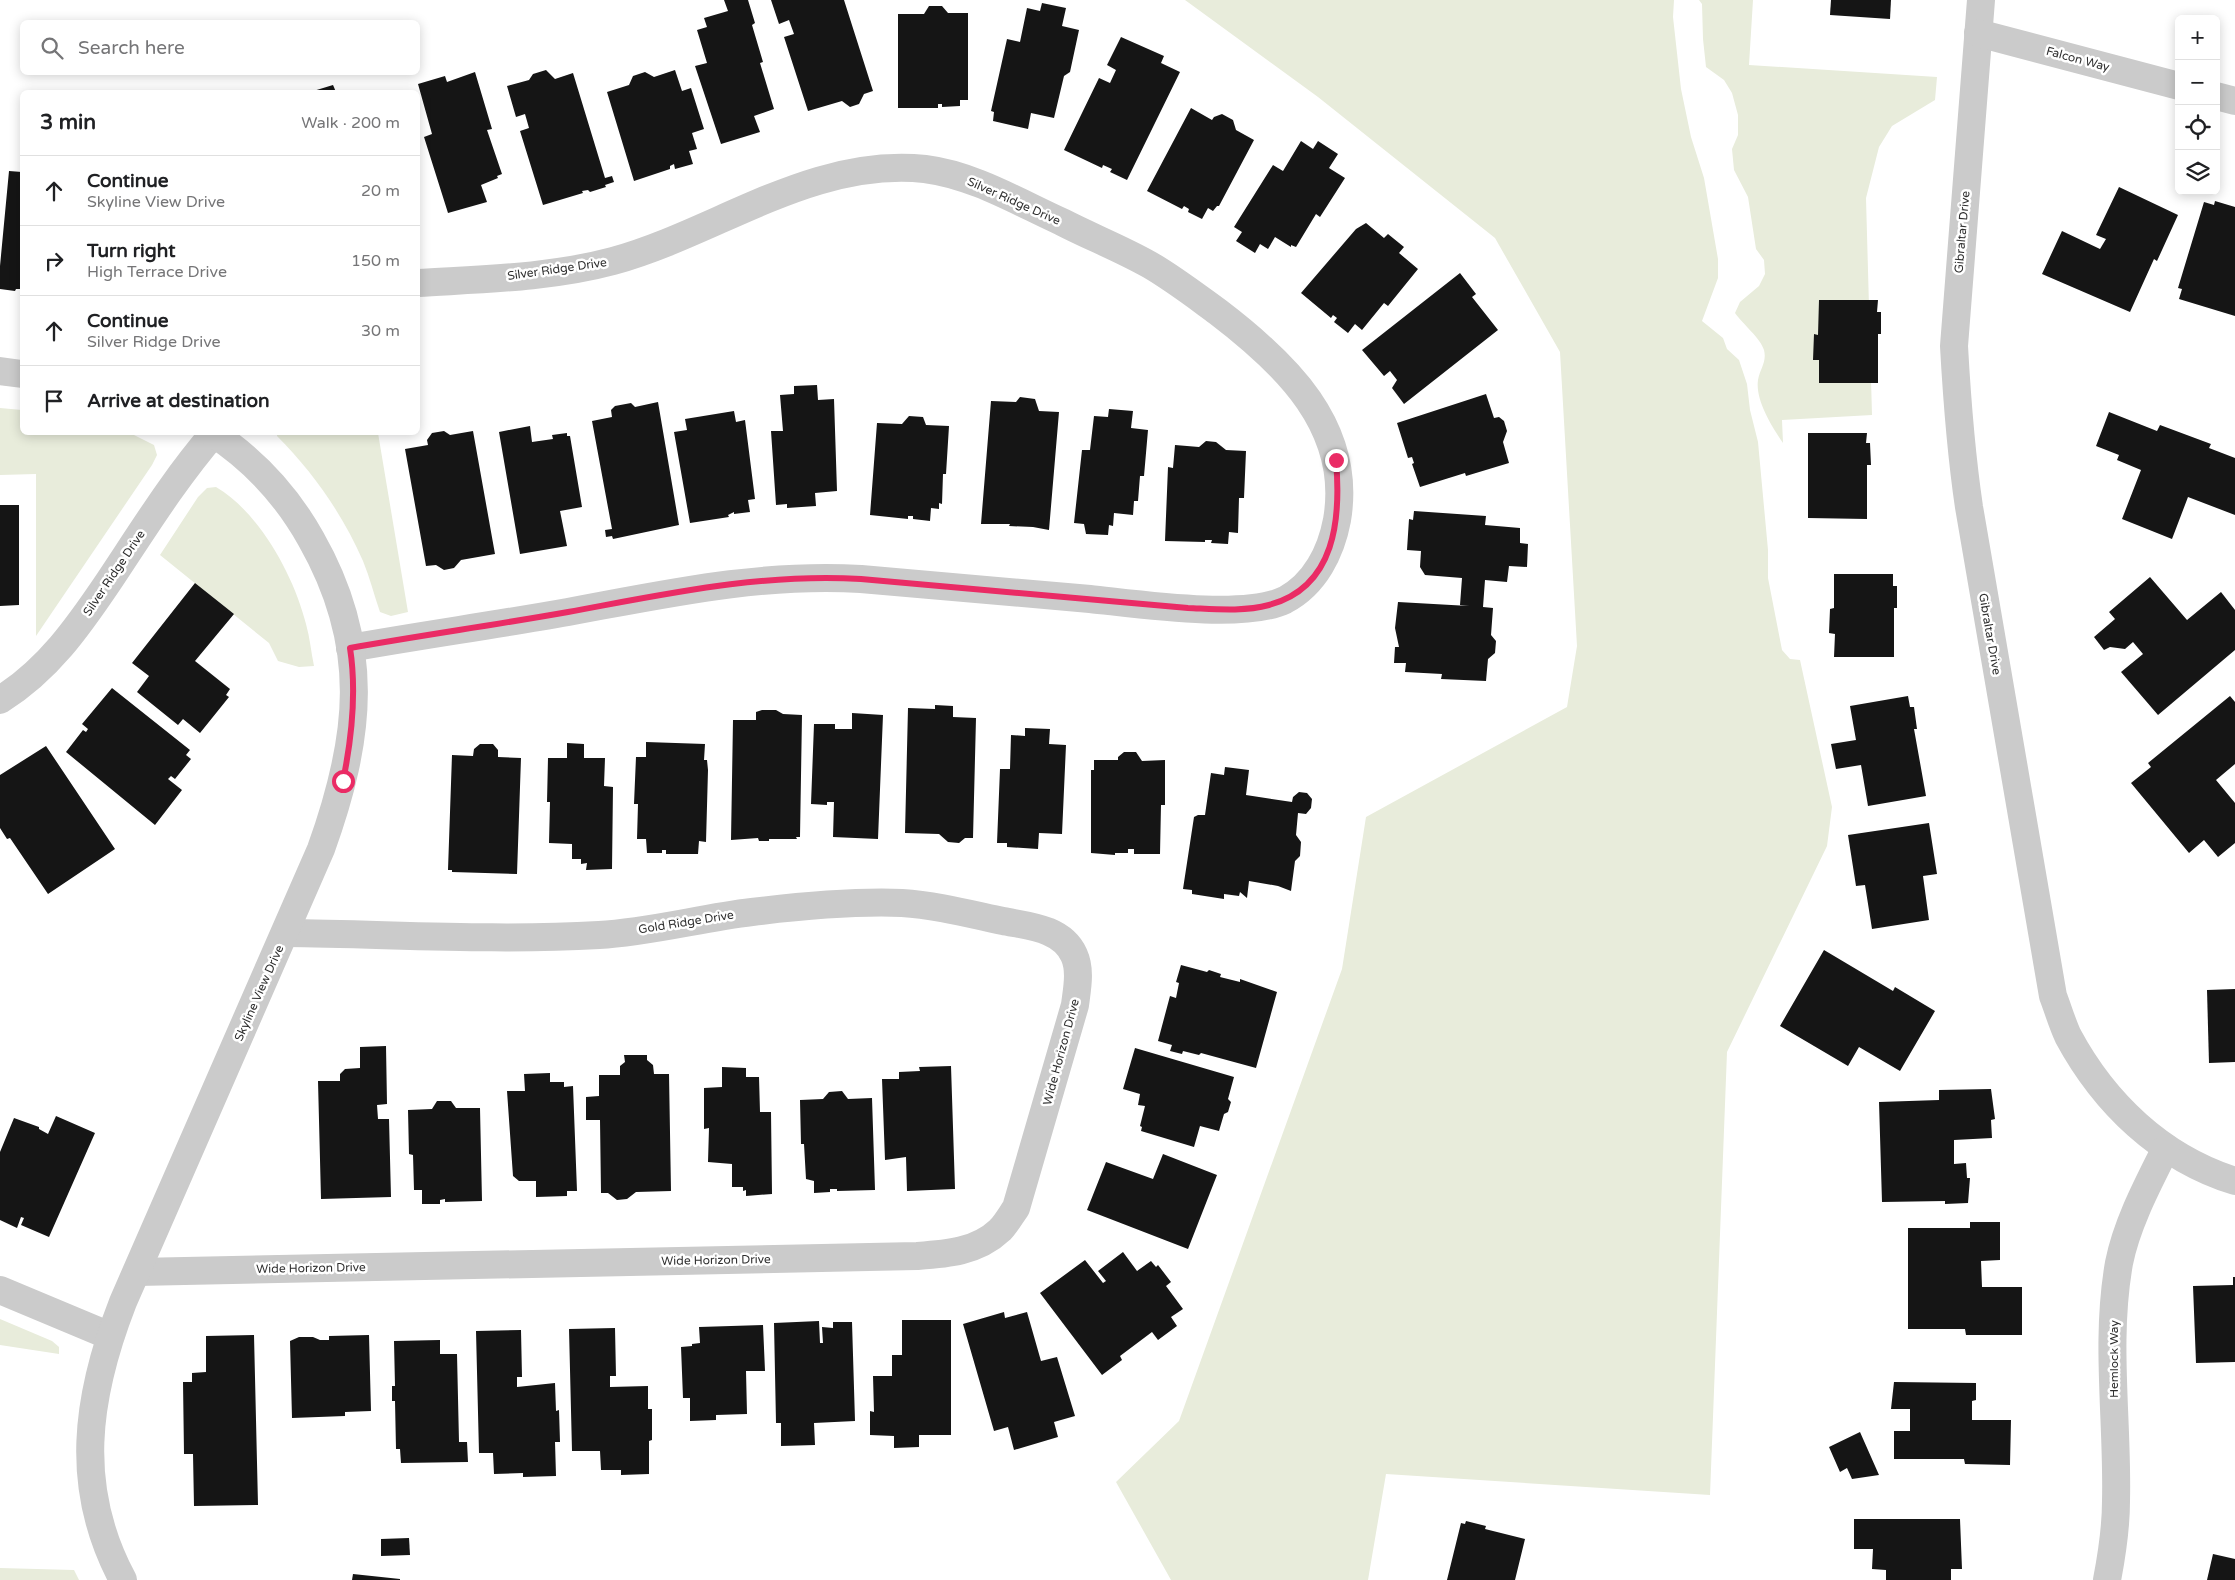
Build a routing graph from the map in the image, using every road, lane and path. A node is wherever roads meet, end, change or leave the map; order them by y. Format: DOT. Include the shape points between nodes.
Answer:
graph roads {
  1 [pos="1981,0"];
  2 [pos="1978,33"];
  3 [pos="2175,85"];
  4 [pos="2220,97"];
  5 [pos="2235,101"];
  6 [pos="420,283"];
  7 [pos="0,371"];
  8 [pos="20,374"];
  9 [pos="211,435"];
  10 [pos="216,435"];
  11 [pos="350,648"];
  12 [pos="0,700"];
  13 [pos="286,933"];
  14 [pos="1074,955"];
  15 [pos="2166,1148"];
  16 [pos="2235,1181"];
  17 [pos="137,1272"];
  18 [pos="0,1290"];
  19 [pos="110,1336"];
  20 [pos="123,1580"];
  21 [pos="2107,1580"];
  1 -- 2 [label="street, Gibraltar Drive"];
  2 -- 3 [label="street, Falcon Way"];
  2 -- 15 [label="street, Gibraltar Drive" via="1954,346 1960,450 2044,953 2053,996 2067,1034 2088,1070 2116,1106"];
  4 -- 5 [label="street"];
  6 -- 11 [label="street, Silver Ridge Drive" via="522,276 612,262 817,182 855,172 926,169 990,188 1150,265 1240,329 1284,368 1314,405 1328,433 1336,460 1338,516 1332,542 1319,569 1303,588 1285,600 1252,608 1188,608 861,579 785,578 710,586"];
  7 -- 8 [label="street"];
  9 -- 12 [label="street, Silver Ridge Drive" via="64,645 34,676"];
  10 -- 11 [label="street, Skyline View Drive" via="254,465 280,492 302,523 340,598"];
  11 -- 13 [label="street, Skyline View Drive" via="354,709 343,781 321,849"];
  13 -- 14 [label="street, Gold Ridge Drive" via="542,938 603,934 796,907 904,903 1048,930 1063,940"];
  13 -- 17 [label="street, Skyline View Drive"];
  14 -- 17 [label="street, Wide Horizon Drive" via="1078,980 1075,1006 1016,1208 999,1231 975,1246 952,1253 917,1256"];
  15 -- 16 [label="street, Gibraltar Drive" via="2186,1161"];
  15 -- 21 [label="street, Hemlock Way" via="2138,1205 2118,1271 2112,1347 2116,1502"];
  17 -- 19 [label="street, Skyline View Drive"];
  18 -- 19 [label="street"];
  19 -- 20 [label="street, Skyline View Drive" via="94,1397 90,1467 102,1532"];
}
